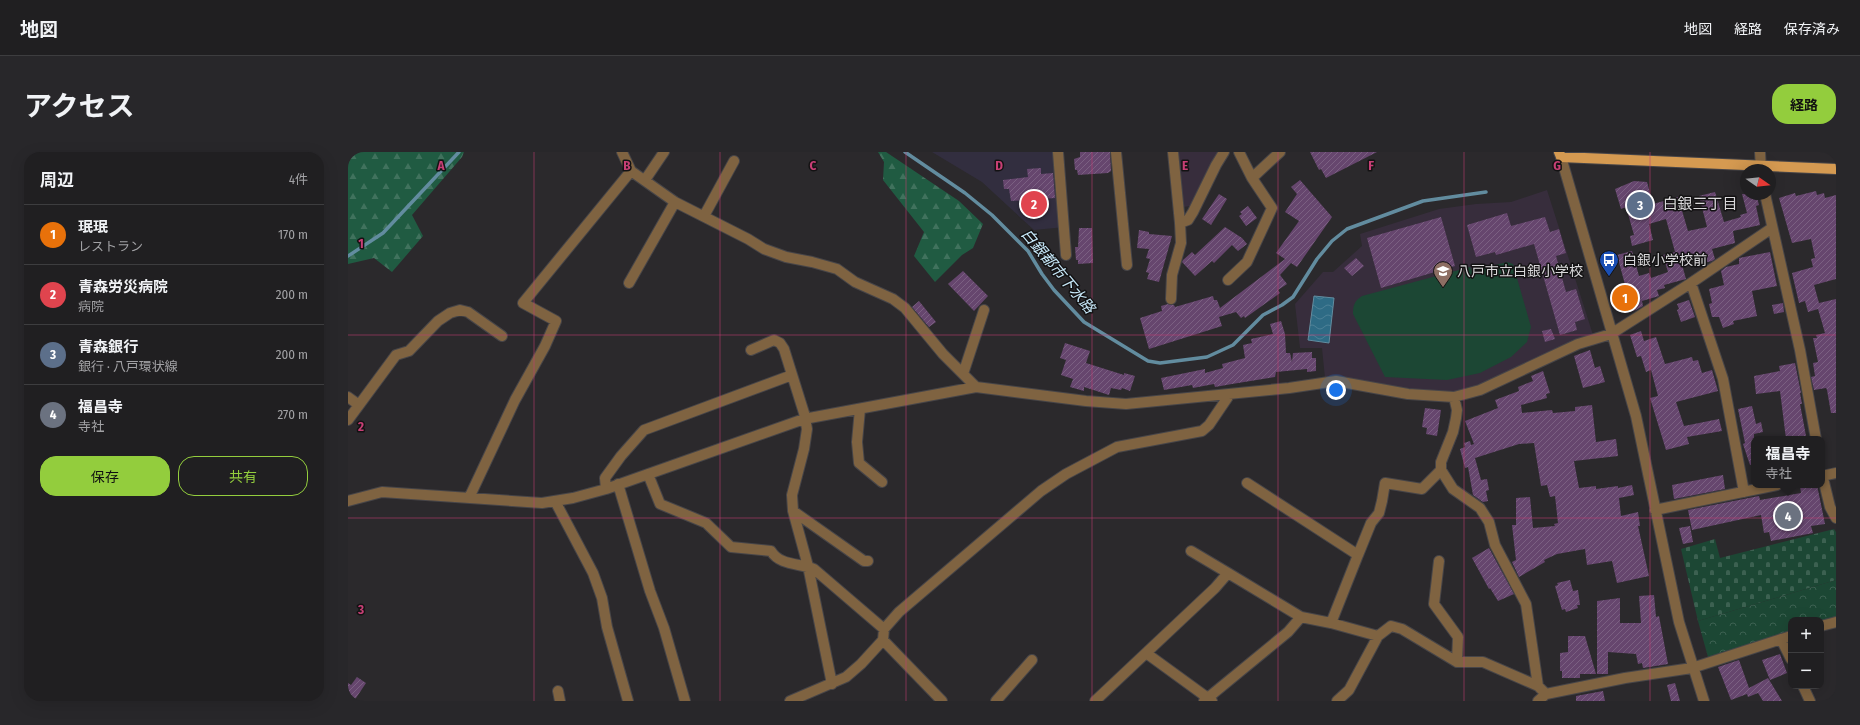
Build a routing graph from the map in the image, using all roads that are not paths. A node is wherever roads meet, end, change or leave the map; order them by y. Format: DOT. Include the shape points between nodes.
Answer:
graph roads {
  1 [pos="622,152"];
  2 [pos="664,152"];
  3 [pos="1058,152"];
  4 [pos="1116,152"];
  5 [pos="1173,152"];
  6 [pos="1224,152"];
  7 [pos="1239,152"];
  8 [pos="1280,152"];
  9 [pos="1760,152"];
  10 [pos="1560,155"];
  11 [pos="734,161"];
  12 [pos="1760,164"];
  13 [pos="1740,167"];
  14 [pos="1776,168"];
  15 [pos="1836,169"];
  16 [pos="631,171"];
  17 [pos="1252,178"];
  18 [pos="645,180"];
  19 [pos="1766,200"];
  20 [pos="675,202"];
  21 [pos="704,216"];
  22 [pos="1180,223"];
  23 [pos="1772,228"];
  24 [pos="1066,255"];
  25 [pos="1126,265"];
  26 [pos="1228,280"];
  27 [pos="629,283"];
  28 [pos="1691,283"];
  29 [pos="1171,299"];
  30 [pos="984,310"];
  31 [pos="1611,334"];
  32 [pos="502,336"];
  33 [pos="751,350"];
  34 [pos="963,374"];
  35 [pos="792,375"];
  36 [pos="976,388"];
  37 [pos="1230,394"];
  38 [pos="348,397"];
  39 [pos="1454,397"];
  40 [pos="359,405"];
  41 [pos="860,409"];
  42 [pos="804,419"];
  43 [pos="348,420"];
  44 [pos="1815,436"];
  45 [pos="1441,470"];
  46 [pos="1836,473"];
  47 [pos="648,474"];
  48 [pos="1825,475"];
  49 [pos="882,482"];
  50 [pos="1247,482"];
  51 [pos="618,484"];
  52 [pos="1825,487"];
  53 [pos="1763,488"];
  54 [pos="606,489"];
  55 [pos="1744,492"];
  56 [pos="469,498"];
  57 [pos="348,501"];
  58 [pos="555,501"];
  59 [pos="1655,510"];
  60 [pos="793,511"];
  61 [pos="1836,518"];
  62 [pos="1191,551"];
  63 [pos="1358,555"];
  64 [pos="868,561"];
  65 [pos="1439,561"];
  66 [pos="808,566"];
  67 [pos="1228,573"];
  68 [pos="1302,617"];
  69 [pos="1836,622"];
  70 [pos="1331,623"];
  71 [pos="1824,625"];
  72 [pos="884,630"];
  73 [pos="1378,636"];
  74 [pos="1786,637"];
  75 [pos="883,640"];
  76 [pos="1146,653"];
  77 [pos="1790,653"];
  78 [pos="1032,660"];
  79 [pos="1457,662"];
  80 [pos="1692,668"];
  81 [pos="832,684"];
  82 [pos="1538,686"];
  83 [pos="1804,689"];
  84 [pos="1546,694"];
  85 [pos="1208,700"];
  86 [pos="628,701"];
  87 [pos="684,701"];
  88 [pos="790,701"];
  89 [pos="942,701"];
  90 [pos="996,701"];
  91 [pos="1095,701"];
  92 [pos="1337,701"];
  93 [pos="1538,701"];
  94 [pos="1704,701"];
  95 [pos="1810,701"];
  1 -- 16 [label="street"];
  2 -- 18 [label="street"];
  3 -- 24 [label="street"];
  4 -- 25 [label="street"];
  5 -- 22 [label="street"];
  6 -- 22 [label="street" via="1193,212 1188,220"];
  7 -- 17 [label="street"];
  8 -- 17 [label="street"];
  9 -- 12 [label="street"];
  10 -- 13 [label="main road"];
  10 -- 31 [label="street"];
  11 -- 21 [label="street"];
  14 -- 15 [label="main road"];
  16 -- 18 [label="street"];
  16 -- 56 [label="street" via="523,303 556,321"];
  17 -- 26 [label="street" via="1272,208 1247,262"];
  18 -- 20 [label="street"];
  19 -- 23 [label="street"];
  20 -- 21 [label="street"];
  20 -- 27 [label="street"];
  21 -- 34 [label="street" via="764,249 837,269 855,282 893,299 905,308"];
  22 -- 29 [label="street" via="1181,243 1172,275"];
  23 -- 28 [label="street"];
  23 -- 44 [label="street" via="1800,350"];
  28 -- 31 [label="street"];
  28 -- 55 [label="street" via="1723,379"];
  30 -- 34 [label="street"];
  31 -- 39 [label="street" via="1578,344 1480,390"];
  31 -- 59 [label="street" via="1636,416"];
  32 -- 40 [label="street" via="468,312 460,310 450,313 438,321 409,351 396,355"];
  33 -- 35 [label="street" via="774,340 780,343"];
  34 -- 36 [label="street"];
  35 -- 42 [label="street"];
  35 -- 54 [label="street" via="644,430 605,478"];
  36 -- 37 [label="street" via="1126,404"];
  36 -- 41 [label="street"];
  37 -- 39 [label="street" via="1336,381 1408,394"];
  37 -- 72 [label="street" via="1202,431 1117,447 1066,474 1041,491 912,600"];
  38 -- 40 [label="street"];
  39 -- 45 [label="street" via="1456,418 1441,462"];
  40 -- 43 [label="street"];
  41 -- 42 [label="street"];
  41 -- 49 [label="street" via="857,442 859,463"];
  42 -- 47 [label="street"];
  42 -- 60 [label="street" via="807,429 792,495"];
  45 -- 63 [label="street" via="1422,489 1385,483 1379,513 1371,523"];
  45 -- 82 [label="street" via="1453,489 1480,508 1489,522 1495,545 1526,604"];
  46 -- 48 [label="street"];
  47 -- 51 [label="street"];
  47 -- 66 [label="street" via="660,504 706,523 731,547 771,551 774,556 790,564"];
  50 -- 63 [label="street"];
  51 -- 54 [label="street"];
  51 -- 87 [label="street" via="650,591 664,628"];
  52 -- 61 [label="street"];
  53 -- 55 [label="street"];
  54 -- 58 [label="street"];
  55 -- 59 [label="street"];
  56 -- 57 [label="street" via="382,492"];
  56 -- 58 [label="street" via="542,503"];
  58 -- 86 [label="street" via="593,573 602,598 607,627"];
  59 -- 80 [label="street" via="1679,622"];
  60 -- 64 [label="street" via="864,561"];
  60 -- 66 [label="street"];
  62 -- 67 [label="street"];
  63 -- 70 [label="street"];
  65 -- 79 [label="street" via="1434,604 1458,637"];
  66 -- 72 [label="street"];
  66 -- 81 [label="street"];
  67 -- 68 [label="street"];
  67 -- 76 [label="street"];
  68 -- 70 [label="street"];
  68 -- 85 [label="street"];
  69 -- 71 [label="street"];
  70 -- 73 [label="street"];
  72 -- 75 [label="street"];
  73 -- 79 [label="street" via="1391,626 1402,629"];
  73 -- 92 [label="street" via="1349,690"];
  74 -- 77 [label="street"];
  74 -- 80 [label="street"];
  75 -- 81 [label="street" via="851,673"];
  75 -- 89 [label="street"];
  76 -- 85 [label="street"];
  76 -- 91 [label="street"];
  78 -- 90 [label="street"];
  79 -- 82 [label="street" via="1483,662"];
  80 -- 84 [label="street"];
  80 -- 94 [label="street"];
  81 -- 88 [label="street"];
  82 -- 84 [label="street"];
  83 -- 95 [label="street"];
  84 -- 93 [label="street"];
}
